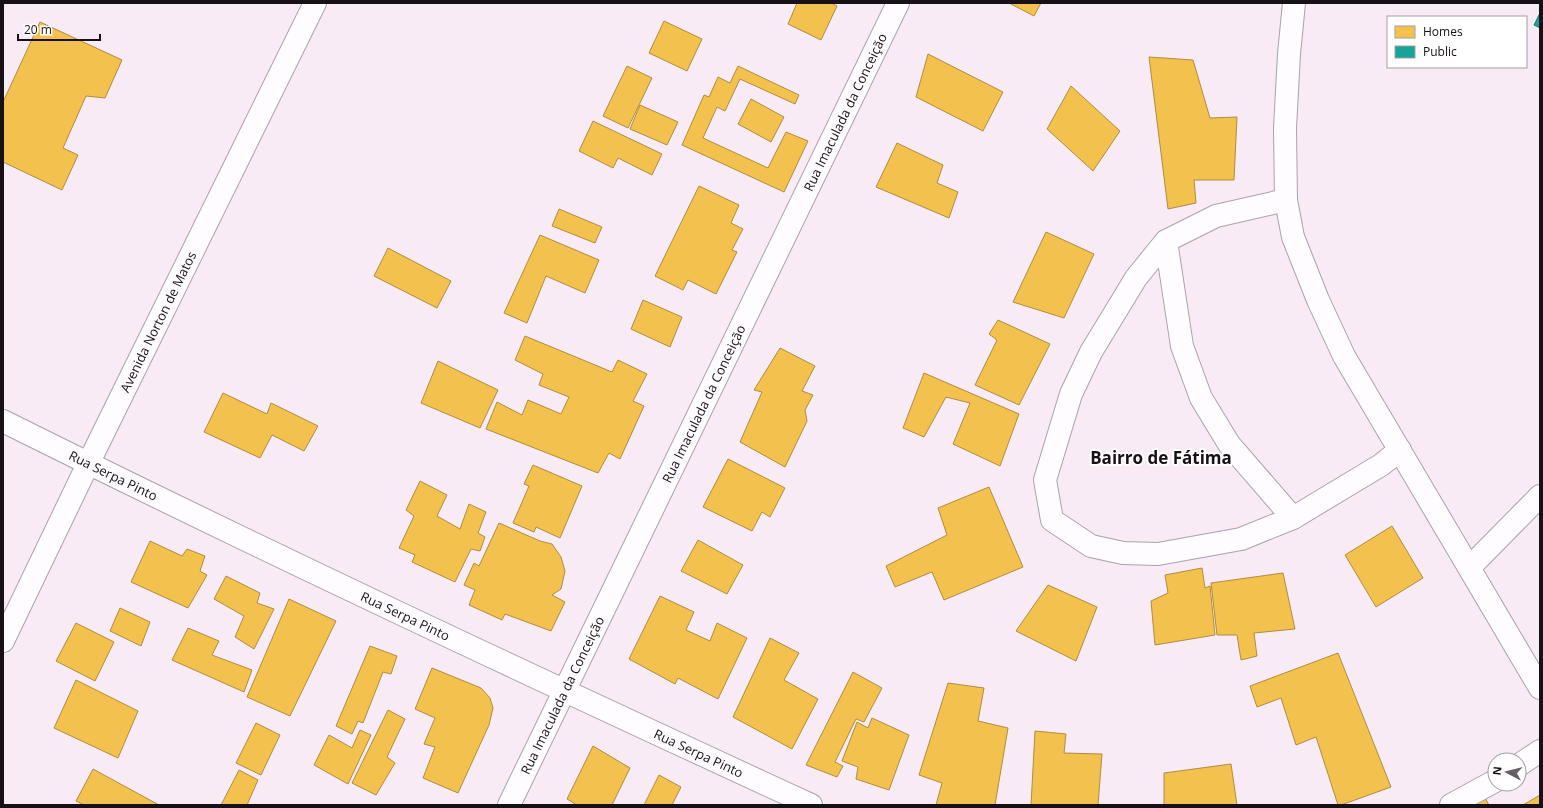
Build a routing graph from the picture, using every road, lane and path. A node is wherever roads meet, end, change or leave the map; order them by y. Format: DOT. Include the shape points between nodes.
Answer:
graph roads {
  1 [pos="315,3"];
  2 [pos="898,3"];
  3 [pos="1294,3"];
  4 [pos="1286,200"];
  5 [pos="1166,241"];
  6 [pos="3,421"];
  7 [pos="1400,450"];
  8 [pos="88,464"];
  9 [pos="1540,496"];
  10 [pos="1293,518"];
  11 [pos="1470,567"];
  12 [pos="3,640"];
  13 [pos="1540,688"];
  14 [pos="564,691"];
  15 [pos="1540,751"];
  16 [pos="1527,760"];
  17 [pos="1487,785"];
  18 [pos="509,805"];
  19 [pos="811,805"];
  20 [pos="1451,805"];
  1 -- 8 [label="street, Avenida Norton de Matos"];
  2 -- 14 [label="street, Rua Imaculada da Conceição"];
  3 -- 4 [label="street" via="1284,128"];
  4 -- 5 [label="street" via="1216,216"];
  4 -- 7 [label="street" via="1293,237 1318,300 1344,356"];
  5 -- 10 [label="street" via="1182,346 1200,398 1229,444"];
  5 -- 10 [label="street" via="1136,278 1091,352 1071,394 1045,480 1052,520 1091,546 1123,553 1158,554 1241,539"];
  6 -- 8 [label="street, Rua Serpa Pinto"];
  7 -- 10 [label="street"];
  7 -- 11 [label="street"];
  8 -- 12 [label="street, Avenida Norton de Matos"];
  8 -- 14 [label="street, Rua Serpa Pinto"];
  9 -- 11 [label="street"];
  11 -- 13 [label="street"];
  14 -- 18 [label="street, Rua Imaculada da Conceição"];
  14 -- 19 [label="street, Rua Serpa Pinto"];
  15 -- 16 [label="street"];
  17 -- 20 [label="street"];
}
